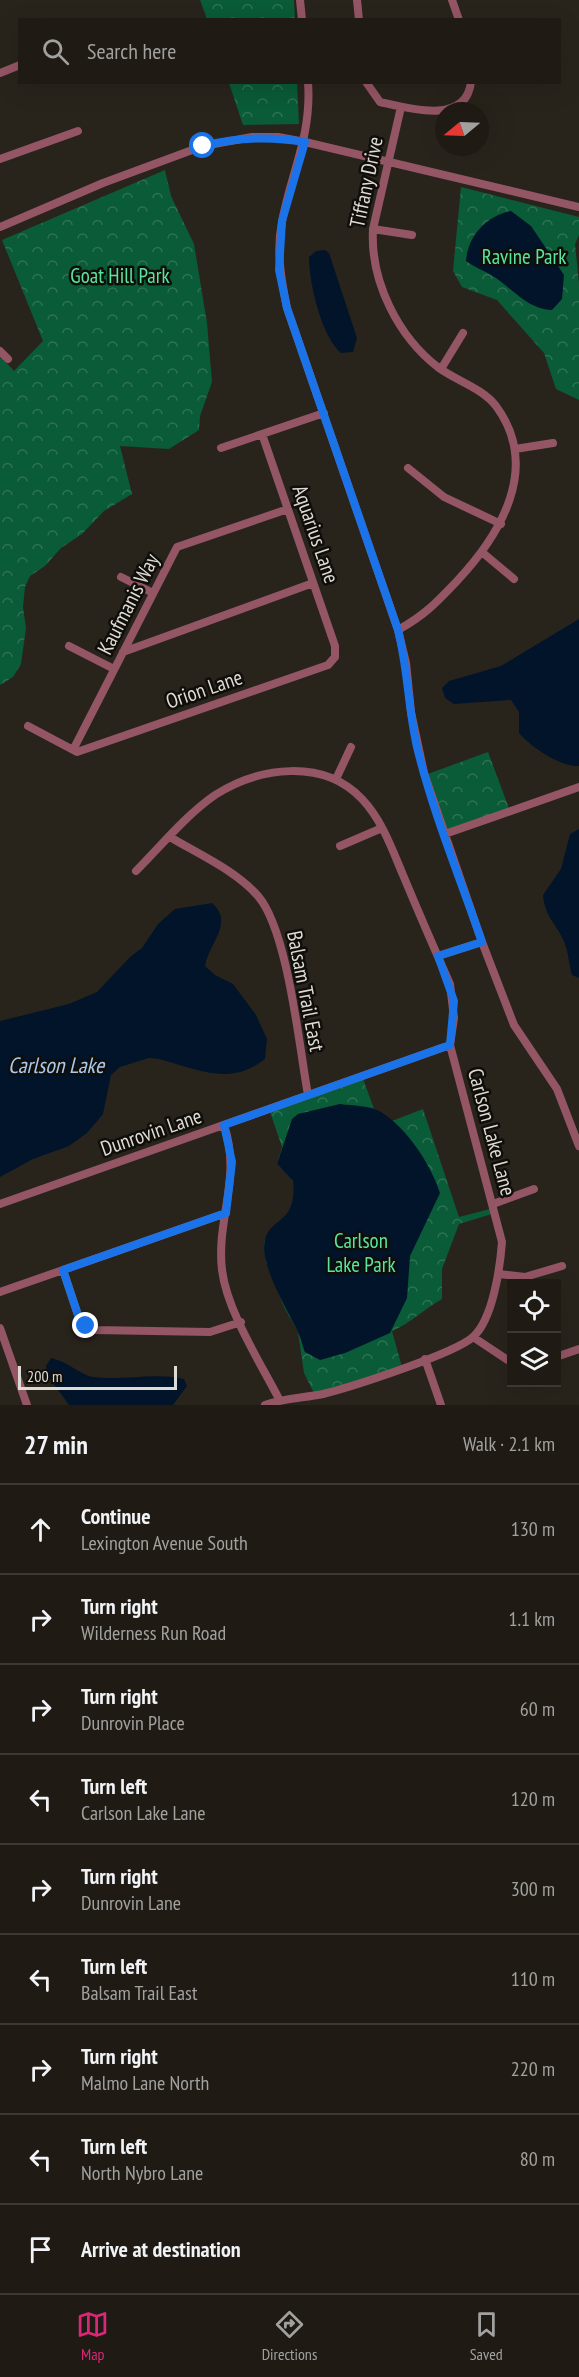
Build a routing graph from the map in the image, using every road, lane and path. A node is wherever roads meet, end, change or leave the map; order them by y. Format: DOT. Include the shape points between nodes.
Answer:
graph roads {
  1 [pos="300,0"];
  2 [pos="357,0"];
  3 [pos="452,0"];
  4 [pos="302,18"];
  5 [pos="359,18"];
  6 [pos="458,18"];
  7 [pos="18,67"];
  8 [pos="0,72"];
  9 [pos="308,84"];
  10 [pos="367,84"];
  11 [pos="470,84"];
  12 [pos="401,107"];
  13 [pos="78,131"];
  14 [pos="305,142"];
  15 [pos="0,159"];
  16 [pos="388,161"];
  17 [pos="579,207"];
  18 [pos="0,227"];
  19 [pos="373,229"];
  20 [pos="412,235"];
  21 [pos="463,333"];
  22 [pos="0,351"];
  23 [pos="8,359"];
  24 [pos="441,369"];
  25 [pos="324,413"];
  26 [pos="262,434"];
  27 [pos="554,443"];
  28 [pos="221,448"];
  29 [pos="516,449"];
  30 [pos="408,468"];
  31 [pos="288,509"];
  32 [pos="501,524"];
  33 [pos="483,553"];
  34 [pos="121,577"];
  35 [pos="514,579"];
  36 [pos="314,583"];
  37 [pos="153,593"];
  38 [pos="398,630"];
  39 [pos="69,646"];
  40 [pos="335,646"];
  41 [pos="123,652"];
  42 [pos="114,669"];
  43 [pos="28,726"];
  44 [pos="351,747"];
  45 [pos="74,750"];
  46 [pos="336,779"];
  47 [pos="579,787"];
  48 [pos="382,828"];
  49 [pos="445,834"];
  50 [pos="170,837"];
  51 [pos="340,846"];
  52 [pos="136,871"];
  53 [pos="482,942"];
  54 [pos="438,956"];
  55 [pos="450,1045"];
  56 [pos="308,1095"];
  57 [pos="224,1125"];
  58 [pos="579,1146"];
  59 [pos="534,1189"];
  60 [pos="0,1204"];
  61 [pos="493,1204"];
  62 [pos="226,1213"];
  63 [pos="562,1266"];
  64 [pos="63,1270"];
  65 [pos="499,1274"];
  66 [pos="0,1293"];
  67 [pos="241,1322"];
  68 [pos="0,1328"];
  69 [pos="473,1337"];
  70 [pos="579,1349"];
  71 [pos="561,1355"];
  72 [pos="425,1359"];
  73 [pos="507,1360"];
  74 [pos="279,1400"];
  75 [pos="27,1405"];
  76 [pos="265,1405"];
  77 [pos="441,1405"];
  1 -- 4 [label="street"];
  2 -- 5 [label="street"];
  3 -- 6 [label="street"];
  7 -- 8 [label="street"];
  9 -- 14 [label="street"];
  10 -- 12 [label="street" via="380,102"];
  11 -- 12 [label="street" via="463,99 453,107 432,113"];
  12 -- 16 [label="street, Tiffany Drive"];
  13 -- 15 [label="street"];
  14 -- 16 [label="street"];
  14 -- 18 [label="street" via="252,137 203,146"];
  14 -- 25 [label="street" via="282,221 279,270 287,308"];
  16 -- 17 [label="street"];
  16 -- 19 [label="street, Tiffany Drive"];
  19 -- 20 [label="street"];
  19 -- 24 [label="street, Tiffany Drive" via="375,271 398,321 416,348"];
  21 -- 24 [label="street"];
  22 -- 23 [label="street"];
  24 -- 29 [label="street, Tiffany Drive" via="494,404 508,425"];
  25 -- 26 [label="street"];
  25 -- 38 [label="street"];
  26 -- 28 [label="street"];
  26 -- 31 [label="street, Aquarius Lane"];
  27 -- 29 [label="street"];
  29 -- 32 [label="street, Tiffany Drive" via="515,475"];
  30 -- 32 [label="street" via="444,497"];
  31 -- 36 [label="street, Aquarius Lane"];
  31 -- 37 [label="street, Kaufmanis Way" via="177,547"];
  32 -- 33 [label="street, Tiffany Drive"];
  33 -- 35 [label="street"];
  33 -- 38 [label="street, Tiffany Drive" via="424,616"];
  34 -- 37 [label="street"];
  36 -- 40 [label="street, Aquarius Lane"];
  36 -- 41 [label="street"];
  37 -- 41 [label="street, Kaufmanis Way"];
  38 -- 49 [label="street" via="417,746"];
  39 -- 42 [label="street"];
  40 -- 45 [label="street, Orion Lane" via="335,657 328,664 77,753"];
  41 -- 42 [label="street, Kaufmanis Way"];
  42 -- 45 [label="street, Kaufmanis Way"];
  43 -- 45 [label="street"];
  44 -- 46 [label="street"];
  46 -- 48 [label="street, Carlson Lake Lane" via="363,799"];
  46 -- 50 [label="street, Carlson Lake Lane" via="298,770 262,776 215,795"];
  47 -- 49 [label="street"];
  48 -- 51 [label="street"];
  48 -- 54 [label="street, Carlson Lake Lane"];
  49 -- 53 [label="street"];
  50 -- 52 [label="street, Carlson Lake Lane"];
  50 -- 56 [label="street, Balsam Trail East" via="242,881 271,916 280,943"];
  53 -- 54 [label="street"];
  53 -- 58 [label="street" via="514,1025 557,1089"];
  54 -- 55 [label="street, Carlson Lake Lane" via="454,1001"];
  55 -- 56 [label="street, Dunrovin Lane"];
  55 -- 61 [label="street, Carlson Lake Lane"];
  56 -- 57 [label="street, Dunrovin Lane"];
  57 -- 60 [label="street, Dunrovin Lane"];
  57 -- 62 [label="street" via="232,1162"];
  59 -- 61 [label="street"];
  61 -- 65 [label="street, Carlson Lake Lane" via="502,1242"];
  62 -- 64 [label="street"];
  62 -- 67 [label="street" via="222,1270"];
  63 -- 65 [label="street" via="525,1277"];
  64 -- 66 [label="street"];
  64 -- 67 [label="street" via="79,1318 95,1330 210,1332"];
  65 -- 69 [label="street, Carlson Lake Lane" via="483,1322"];
  67 -- 74 [label="street"];
  68 -- 75 [label="street"];
  69 -- 72 [label="street"];
  69 -- 73 [label="street"];
  70 -- 71 [label="street"];
  72 -- 74 [label="street" via="339,1390"];
  72 -- 77 [label="street"];
  74 -- 76 [label="street"];
}
